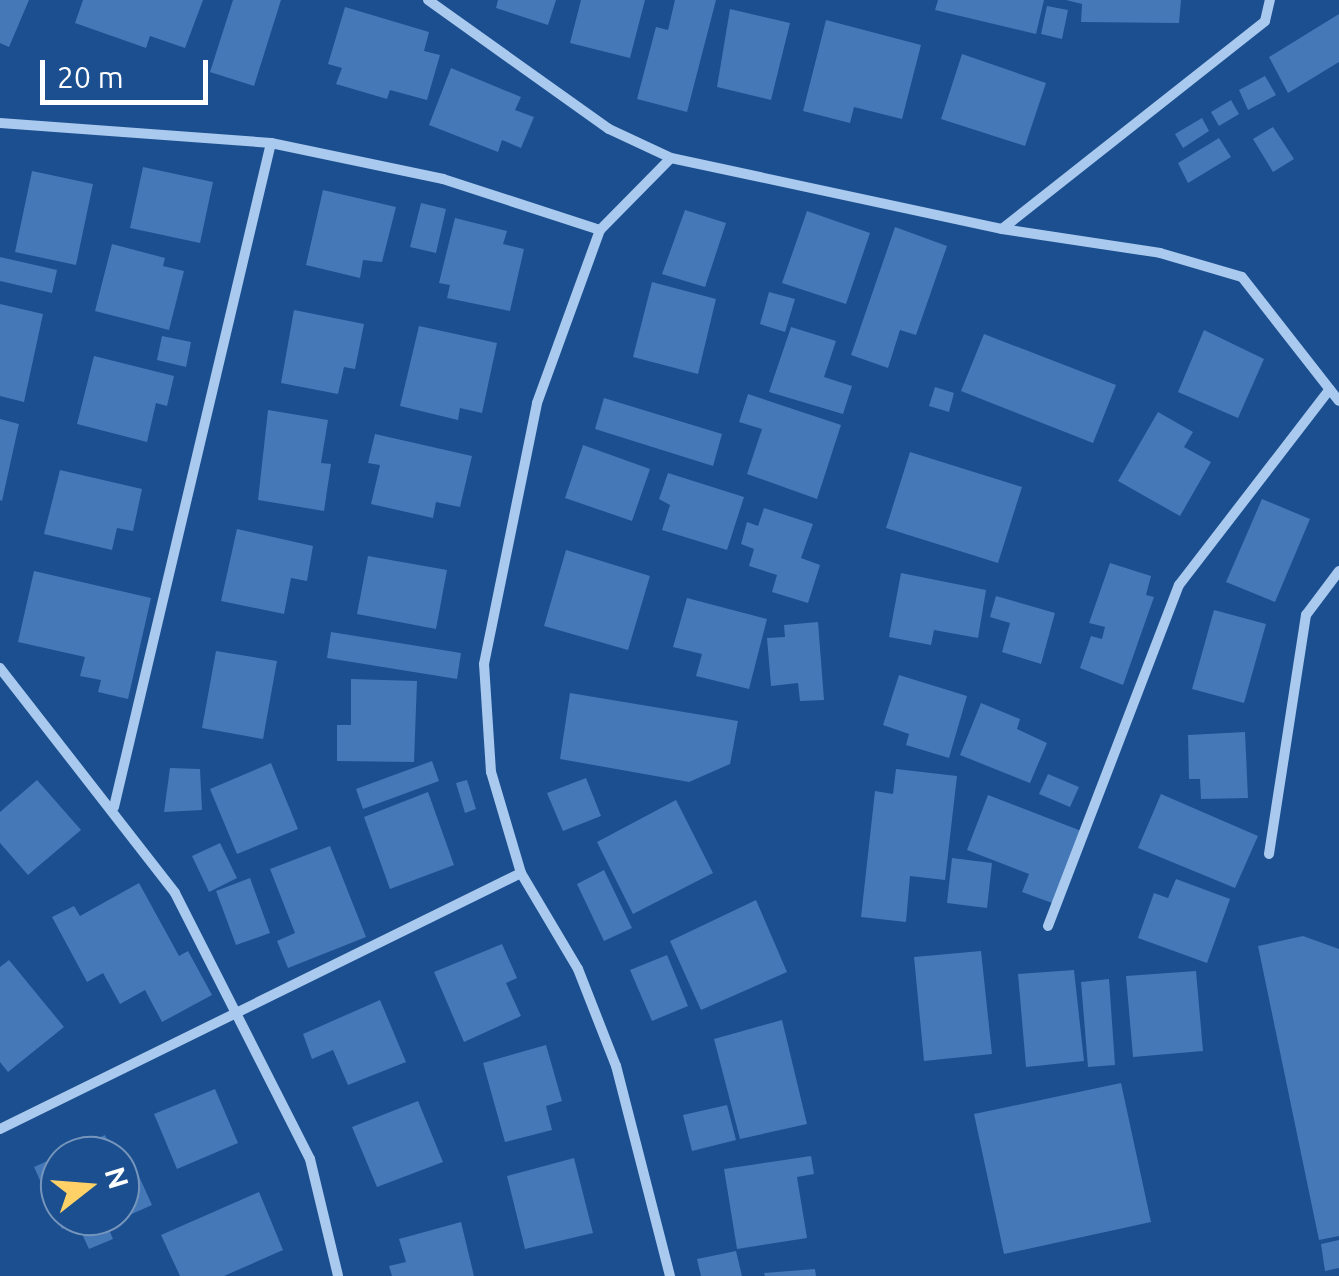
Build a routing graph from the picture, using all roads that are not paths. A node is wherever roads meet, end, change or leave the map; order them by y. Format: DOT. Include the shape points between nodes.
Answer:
graph roads {
  1 [pos="428,0"];
  2 [pos="1270,0"];
  3 [pos="0,122"];
  4 [pos="272,143"];
  5 [pos="671,158"];
  6 [pos="1002,229"];
  7 [pos="600,230"];
  8 [pos="1330,389"];
  9 [pos="1339,401"];
  10 [pos="1339,571"];
  11 [pos="0,668"];
  12 [pos="114,806"];
  13 [pos="1270,854"];
  14 [pos="521,874"];
  15 [pos="1048,926"];
  16 [pos="236,1017"];
  17 [pos="0,1130"];
  18 [pos="338,1276"];
  19 [pos="670,1276"];
  1 -- 5 [label="street" via="609,129"];
  2 -- 6 [label="street" via="1265,20"];
  3 -- 4 [label="street"];
  4 -- 7 [label="street" via="444,179"];
  4 -- 12 [label="street"];
  5 -- 6 [label="street"];
  5 -- 7 [label="street"];
  6 -- 8 [label="street" via="1160,252 1242,277"];
  7 -- 14 [label="street" via="537,403 484,664 491,772"];
  8 -- 9 [label="street"];
  8 -- 15 [label="street" via="1180,584"];
  10 -- 13 [label="street" via="1306,615"];
  11 -- 12 [label="street"];
  12 -- 16 [label="street" via="176,893"];
  14 -- 16 [label="street"];
  14 -- 19 [label="street" via="578,969 616,1066"];
  16 -- 17 [label="street"];
  16 -- 18 [label="street" via="310,1159"];
}
